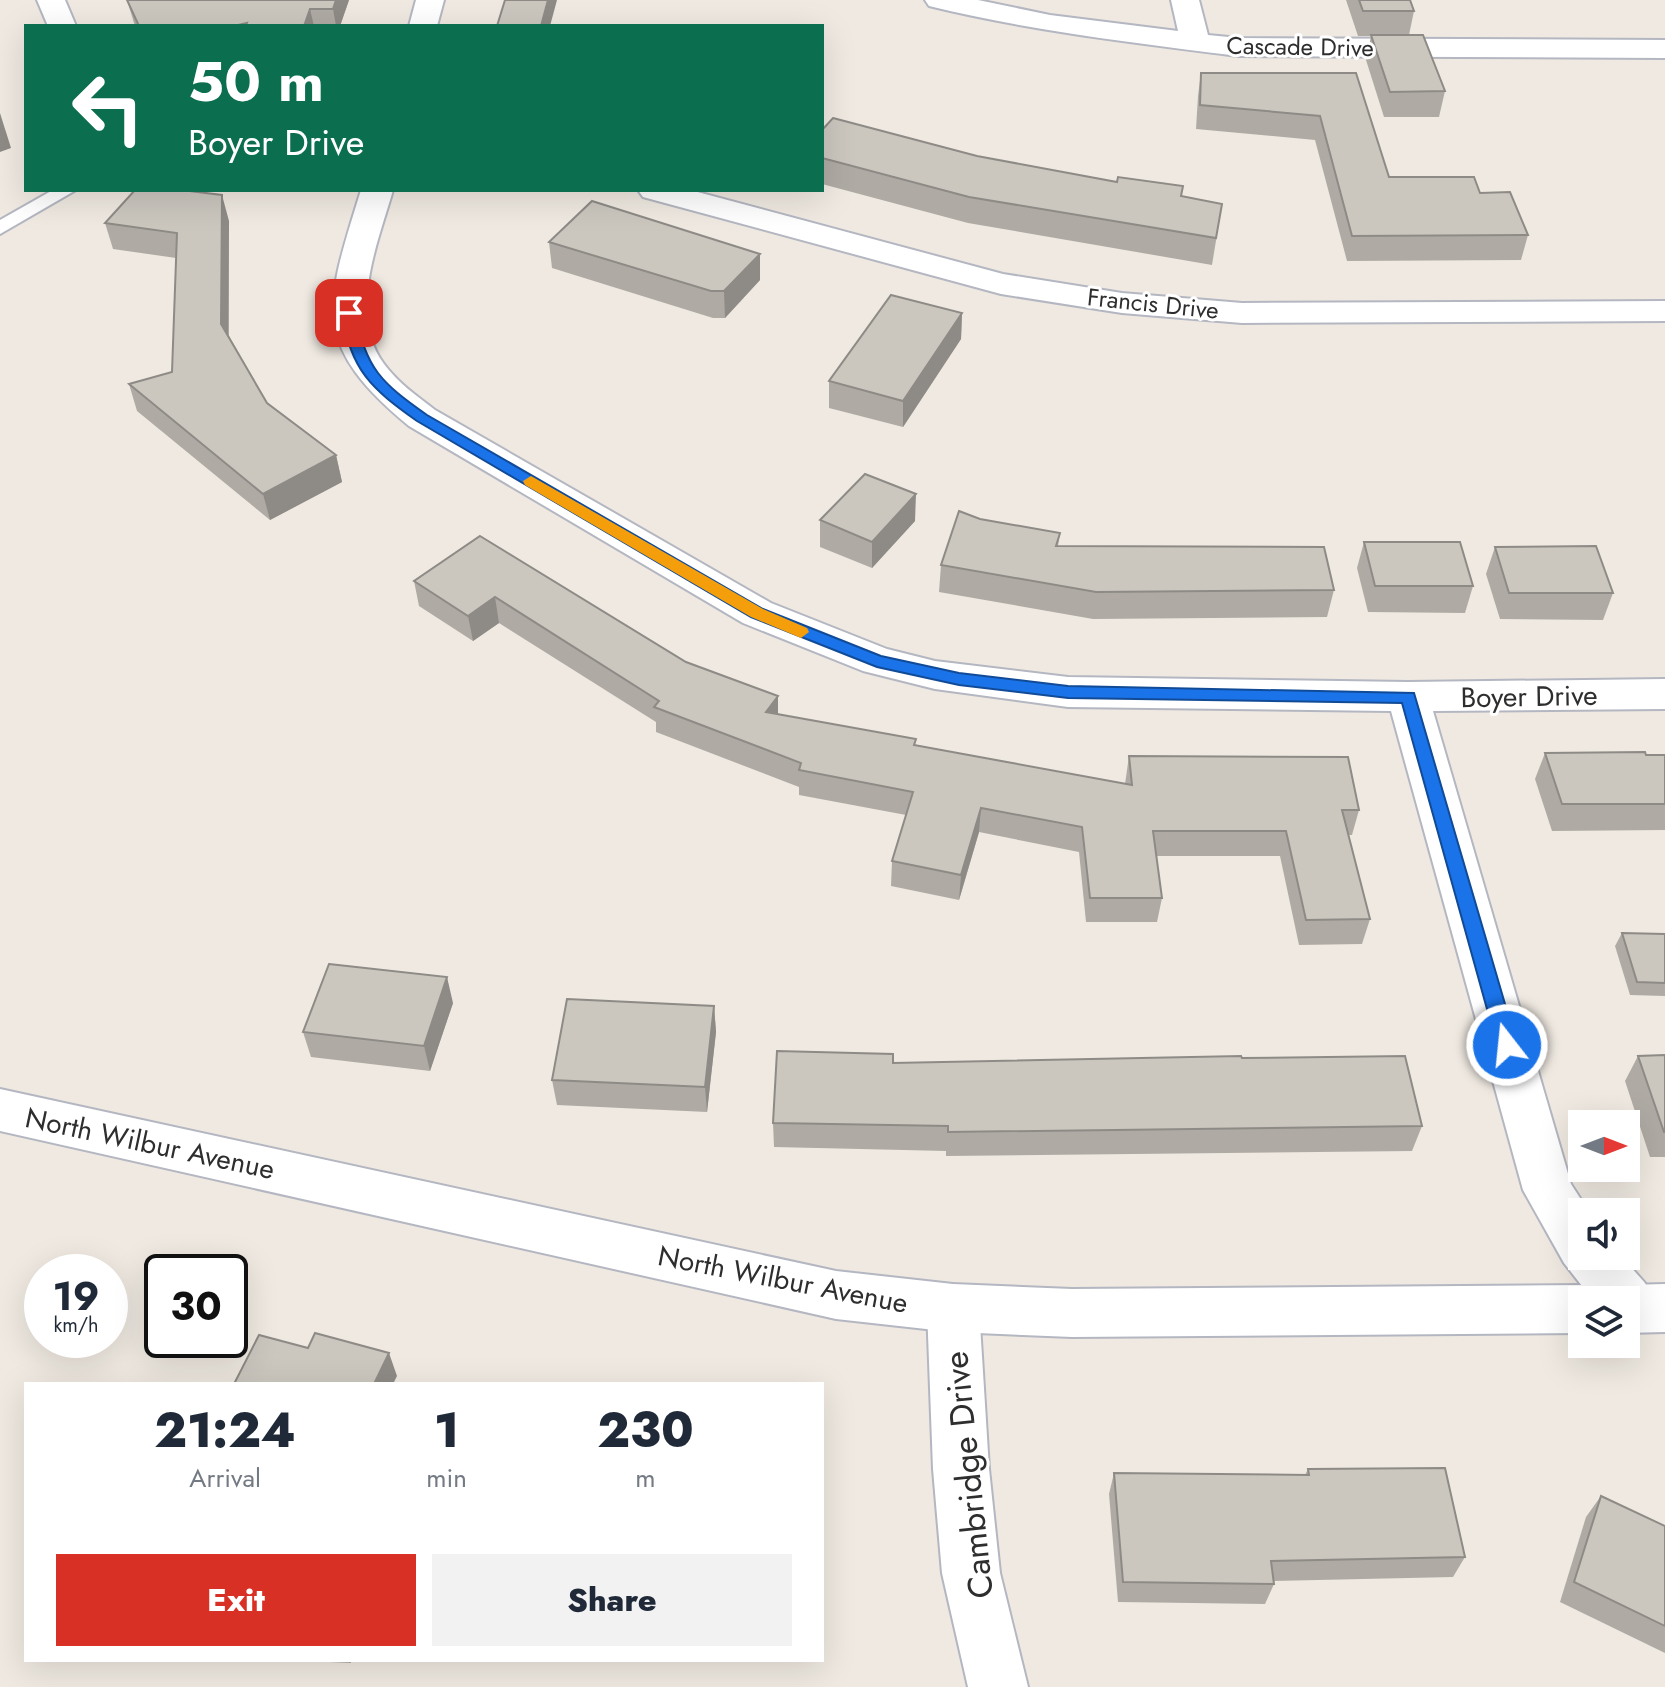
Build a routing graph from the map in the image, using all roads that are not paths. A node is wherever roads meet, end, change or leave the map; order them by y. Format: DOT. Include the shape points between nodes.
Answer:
graph roads {
  1 [pos="51,0"];
  2 [pos="430,0"];
  3 [pos="939,0"];
  4 [pos="1185,0"];
  5 [pos="61,24"];
  6 [pos="424,24"];
  7 [pos="1196,44"];
  8 [pos="1665,49"];
  9 [pos="63,192"];
  10 [pos="376,192"];
  11 [pos="661,192"];
  12 [pos="0,228"];
  13 [pos="1665,311"];
  14 [pos="1665,694"];
  15 [pos="1408,697"];
  16 [pos="0,1110"];
  17 [pos="1568,1224"];
  18 [pos="1601,1270"];
  19 [pos="1617,1286"];
  20 [pos="953,1308"];
  21 [pos="1568,1309"];
  22 [pos="998,1687"];
  1 -- 5 [label="street"];
  2 -- 6 [label="street"];
  3 -- 7 [label="street, Cascade Drive" via="1050,24"];
  4 -- 7 [label="street"];
  7 -- 8 [label="street, Cascade Drive" via="1284,49"];
  9 -- 12 [label="lane"];
  10 -- 15 [label="street, Boyer Drive" via="350,285 353,343 371,375 422,418 757,613 877,661 1008,687"];
  11 -- 13 [label="street, Francis Drive" via="1001,284 1122,303 1242,313"];
  14 -- 15 [label="street, Boyer Drive"];
  15 -- 17 [label="street" via="1548,1190"];
  16 -- 20 [label="street, North Wilbur Avenue" via="836,1295"];
  18 -- 19 [label="street"];
  20 -- 21 [label="street, North Wilbur Avenue" via="1072,1313"];
  20 -- 22 [label="street, Cambridge Drive" via="971,1573"];
}
